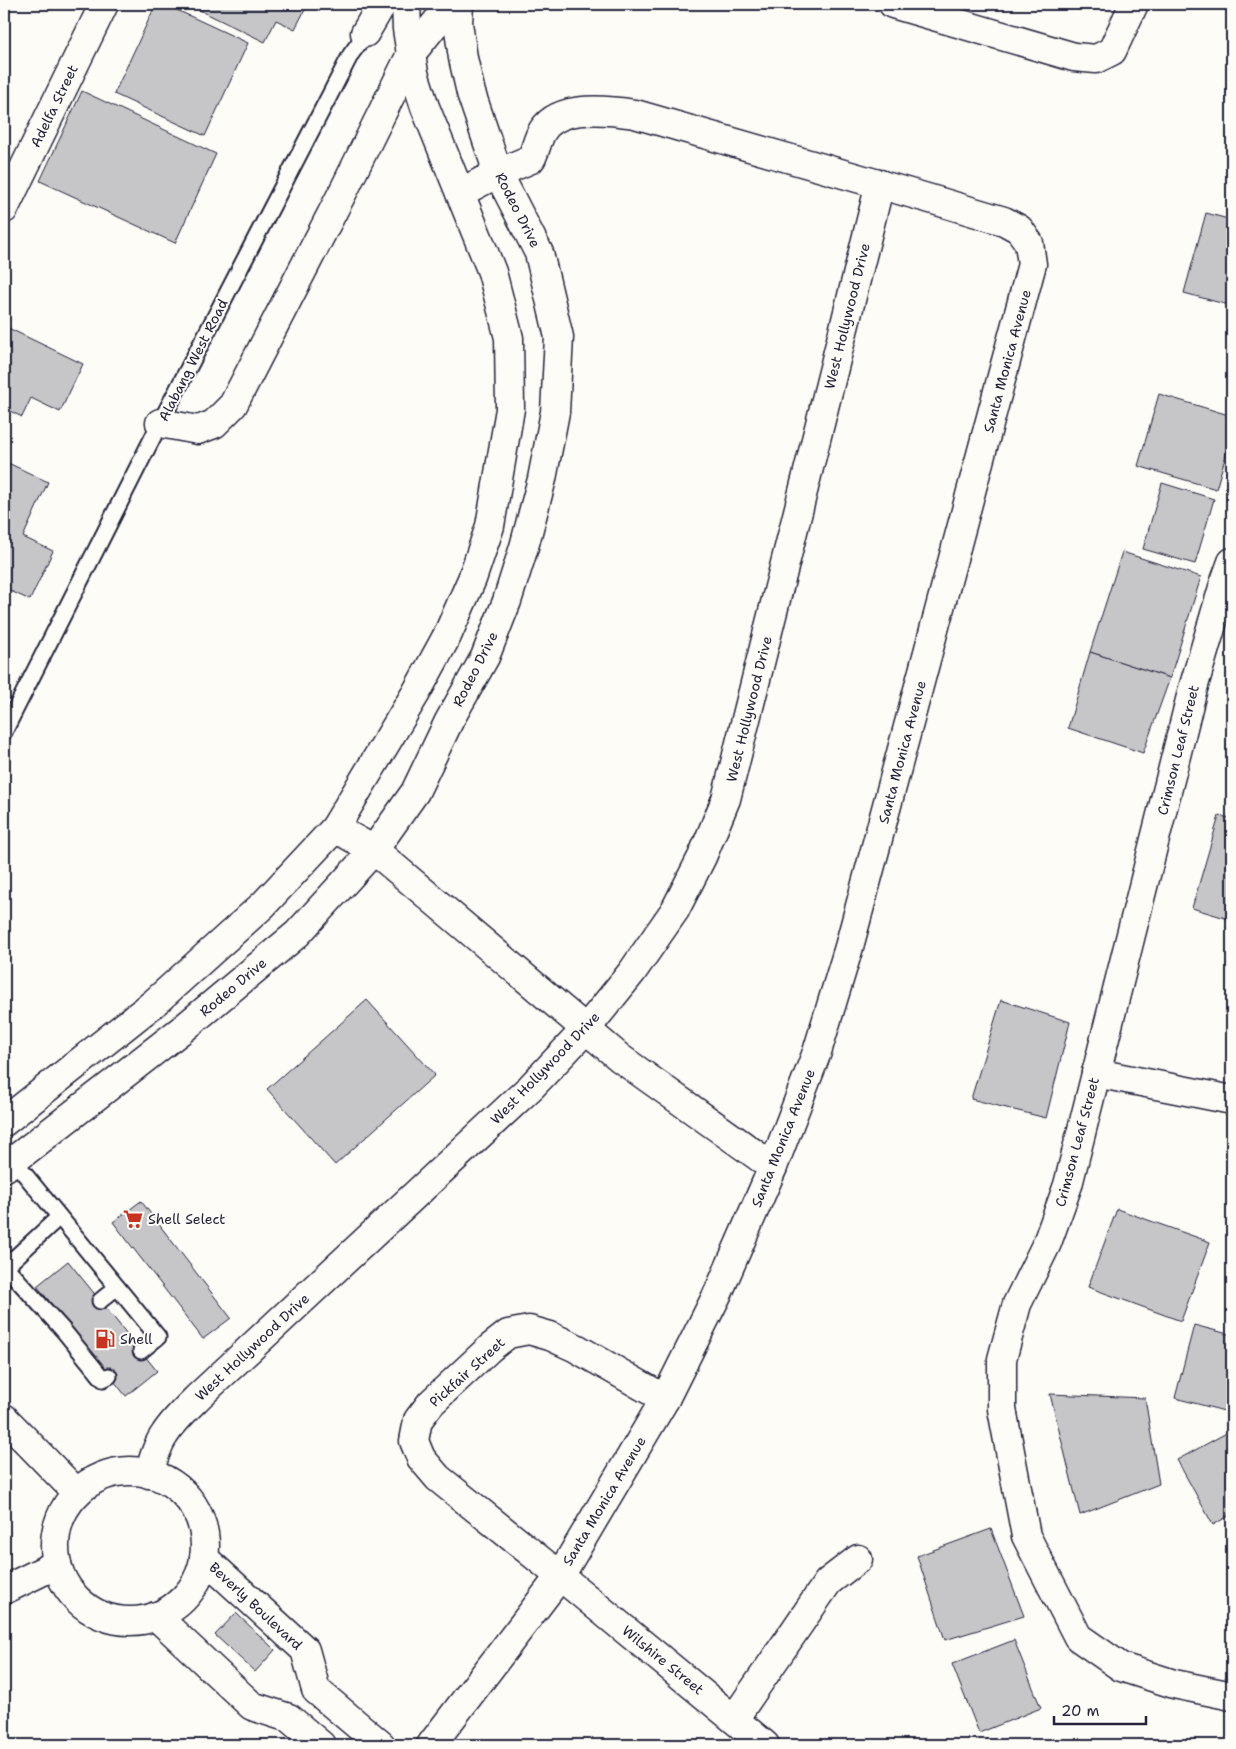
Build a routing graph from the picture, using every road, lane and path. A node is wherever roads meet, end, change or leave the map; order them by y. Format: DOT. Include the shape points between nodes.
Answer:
graph roads {
  1 [pos="104,4"];
  2 [pos="382,4"];
  3 [pos="404,4"];
  4 [pos="451,4"];
  5 [pos="459,4"];
  6 [pos="893,4"];
  7 [pos="1134,4"];
  8 [pos="365,33"];
  9 [pos="411,54"];
  10 [pos="498,173"];
  11 [pos="880,184"];
  12 [pos="460,193"];
  13 [pos="4,208"];
  14 [pos="160,424"];
  15 [pos="1232,562"];
  16 [pos="4,732"];
  17 [pos="334,828"];
  18 [pos="374,850"];
  19 [pos="586,1029"];
  20 [pos="1096,1073"];
  21 [pos="1232,1100"];
  22 [pos="4,1122"];
  23 [pos="8,1164"];
  24 [pos="772,1167"];
  25 [pos="59,1217"];
  26 [pos="5,1267"];
  27 [pos="117,1287"];
  28 [pos="100,1301"];
  29 [pos="142,1351"];
  30 [pos="109,1376"];
  31 [pos="666,1398"];
  32 [pos="4,1418"];
  33 [pos="149,1474"];
  34 [pos="77,1493"];
  35 [pos="204,1558"];
  36 [pos="858,1559"];
  37 [pos="57,1564"];
  38 [pos="560,1576"];
  39 [pos="4,1590"];
  40 [pos="156,1616"];
  41 [pos="1232,1696"];
  42 [pos="734,1719"];
  43 [pos="321,1745"];
  44 [pos="381,1745"];
  45 [pos="431,1745"];
  46 [pos="765,1745"];
  1 -- 13 [label="street, Adelfa Street"];
  2 -- 8 [label="street"];
  3 -- 8 [label="lane, Alabang West Road" via="380,17"];
  3 -- 9 [label="street"];
  4 -- 9 [label="street"];
  5 -- 10 [label="street, Rodeo Drive" via="458,23 471,93"];
  6 -- 7 [label="street" via="1074,57 1096,60 1112,51"];
  8 -- 14 [label="lane, Alabang West Road" via="351,54"];
  9 -- 12 [label="street" via="425,107"];
  9 -- 14 [label="street" via="233,405 214,424 198,430"];
  10 -- 11 [label="street, Santa Monica Avenue" via="531,159 544,129 552,120 577,112 599,110 635,114"];
  10 -- 12 [label="street, Santa Monica Avenue"];
  10 -- 18 [label="street, Rodeo Drive" via="542,262 558,337 555,412 524,547 485,657 415,792"];
  11 -- 19 [label="street, West Hollywood Drive" via="726,799 675,910 632,972"];
  11 -- 24 [label="street, Santa Monica Avenue" via="1020,228 1029,242 1032,264 849,947 817,1052"];
  12 -- 17 [label="street" via="492,272 509,338 510,409 490,526 472,579 447,636"];
  14 -- 16 [label="lane, Alabang West Road"];
  15 -- 20 [label="street, Crimson Leaf Street" via="1192,692"];
  17 -- 18 [label="street"];
  17 -- 22 [label="street" via="263,906 154,1002"];
  18 -- 19 [label="street"];
  18 -- 23 [label="street, Rodeo Drive" via="297,934 184,1028"];
  19 -- 24 [label="street" via="620,1058"];
  19 -- 33 [label="street, West Hollywood Drive" via="531,1087 193,1403 164,1434"];
  20 -- 21 [label="street"];
  20 -- 41 [label="street, Crimson Leaf Street" via="1068,1185 1047,1243 1017,1304 1002,1359 1002,1409 1026,1536 1078,1637 1121,1666 1174,1684"];
  23 -- 25 [label="lane"];
  24 -- 31 [label="street, Santa Monica Avenue" via="719,1292"];
  25 -- 26 [label="lane"];
  25 -- 27 [label="lane"];
  26 -- 30 [label="lane" via="66,1328 103,1379"];
  27 -- 28 [label="lane"];
  27 -- 29 [label="lane" via="158,1337"];
  31 -- 38 [label="street, Santa Monica Avenue"];
  31 -- 38 [label="street, Pickfair Street" via="576,1348 529,1330 508,1334 490,1348 431,1403 418,1420 414,1441 421,1458 438,1478"];
  32 -- 34 [label="street"];
  33 -- 34 [label="street" via="129,1471 110,1474"];
  33 -- 35 [label="street" via="169,1482 186,1496 198,1514 205,1536"];
  34 -- 37 [label="street" via="65,1508 58,1526"];
  35 -- 40 [label="street" via="193,1587 183,1600"];
  35 -- 44 [label="street, Beverly Boulevard" via="305,1650 316,1690"];
  36 -- 42 [label="street" via="828,1582"];
  37 -- 39 [label="street"];
  37 -- 40 [label="street" via="74,1595 95,1612 120,1620"];
  38 -- 42 [label="street, Wilshire Street"];
  38 -- 45 [label="street, Santa Monica Avenue"];
  40 -- 43 [label="street" via="252,1706 290,1718"];
  42 -- 46 [label="street, Wilshire Street"];
}
